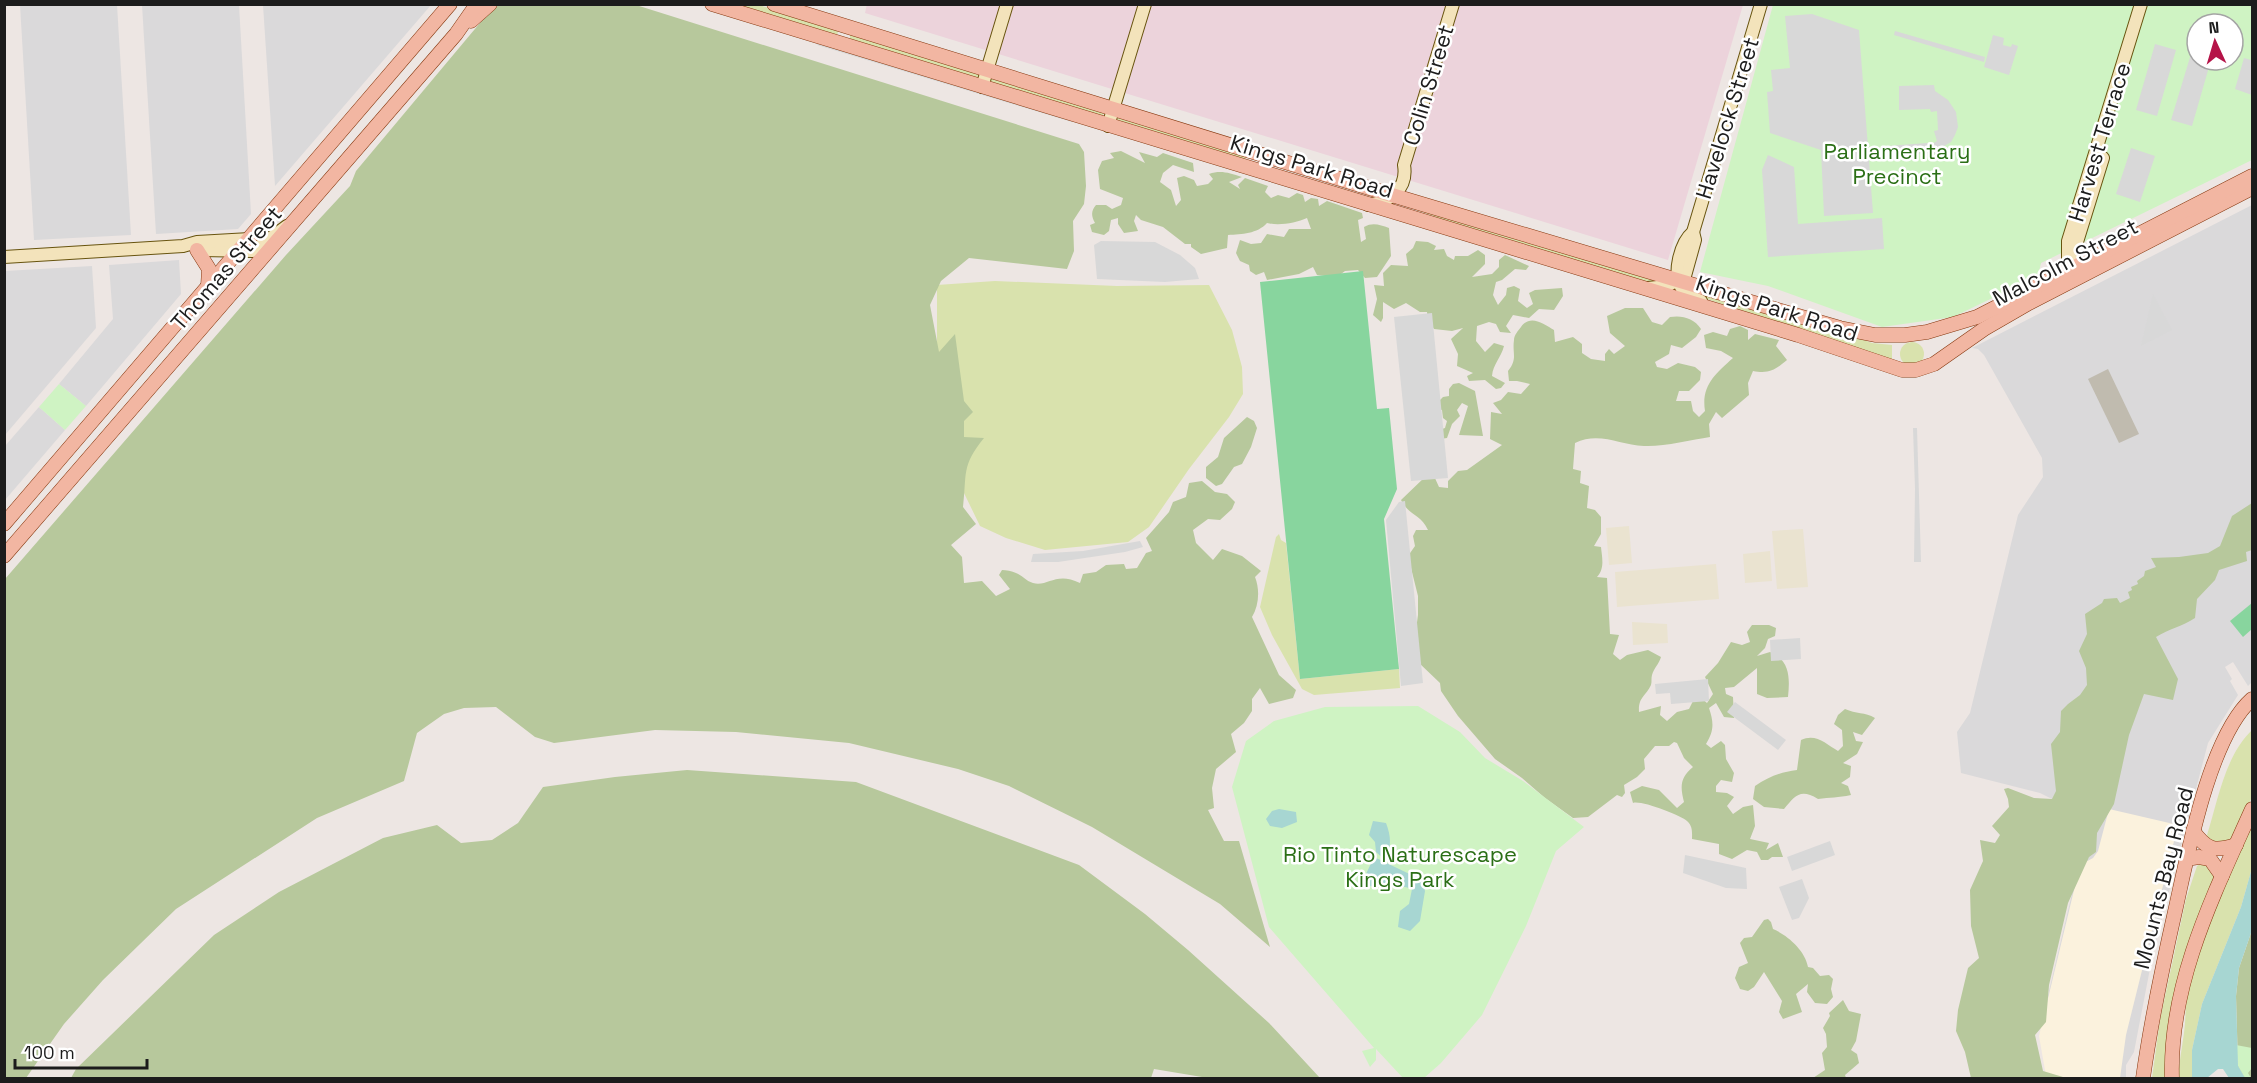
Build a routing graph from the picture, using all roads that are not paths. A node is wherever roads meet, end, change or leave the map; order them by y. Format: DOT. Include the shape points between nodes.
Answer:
graph roads {
  1 [pos="450,4"];
  2 [pos="477,4"];
  3 [pos="490,4"];
  4 [pos="712,4"];
  5 [pos="774,4"];
  6 [pos="1007,4"];
  7 [pos="1145,4"];
  8 [pos="1453,4"];
  9 [pos="1761,4"];
  10 [pos="2141,4"];
  11 [pos="2150,4"];
  12 [pos="456,34"];
  13 [pos="988,70"];
  14 [pos="982,87"];
  15 [pos="1114,108"];
  16 [pos="1108,126"];
  17 [pos="2253,176"];
  18 [pos="2253,188"];
  19 [pos="1395,196"];
  20 [pos="1368,206"];
  21 [pos="1409,218"];
  22 [pos="293,222"];
  23 [pos="250,238"];
  24 [pos="190,248"];
  25 [pos="239,250"];
  26 [pos="4,257"];
  27 [pos="2077,272"];
  28 [pos="1679,278"];
  29 [pos="1635,285"];
  30 [pos="208,286"];
  31 [pos="1718,311"];
  32 [pos="1905,335"];
  33 [pos="1898,369"];
  34 [pos="4,524"];
  35 [pos="4,556"];
  36 [pos="2253,699"];
  37 [pos="2253,809"];
  38 [pos="2193,831"];
  39 [pos="2236,845"];
  40 [pos="2186,859"];
  41 [pos="2222,876"];
  42 [pos="2143,1078"];
  43 [pos="2172,1078"];
  1 -- 23 [label="main road, Thomas Street"];
  2 -- 12 [label="main road, Thomas Street"];
  3 -- 12 [label="main road"];
  4 -- 14 [label="main road, Kings Park Road"];
  5 -- 13 [label="main road, Kings Park Road"];
  6 -- 13 [label="street"];
  7 -- 15 [label="street"];
  8 -- 19 [label="street, Colin Street" via="1404,165 1399,170"];
  9 -- 28 [label="street, Havelock Street" via="1692,232 1695,240"];
  10 -- 27 [label="street, Harvest Terrace" via="2068,241 2067,254"];
  11 -- 27 [label="street, Harvest Terrace" via="2077,242"];
  12 -- 22 [label="main road, Thomas Street"];
  13 -- 14 [label="street"];
  13 -- 15 [label="main road, Kings Park Road"];
  14 -- 16 [label="main road, Kings Park Road"];
  15 -- 16 [label="street"];
  15 -- 19 [label="main road, Kings Park Road"];
  16 -- 20 [label="main road, Kings Park Road"];
  17 -- 27 [label="main road, Malcolm Street"];
  18 -- 27 [label="main road, Malcolm Street"];
  19 -- 20 [label="street"];
  19 -- 21 [label="street"];
  19 -- 28 [label="main road, Kings Park Road"];
  20 -- 21 [label="main road, Kings Park Road"];
  21 -- 29 [label="main road, Kings Park Road"];
  22 -- 25 [label="street" via="259,248"];
  22 -- 35 [label="main road, Thomas Street"];
  23 -- 24 [label="street" via="197,242"];
  23 -- 25 [label="main road, Thomas Street"];
  24 -- 25 [label="street"];
  24 -- 26 [label="street"];
  24 -- 30 [label="main road" via="209,269"];
  25 -- 30 [label="main road, Thomas Street"];
  27 -- 32 [label="main road, Malcolm Street" via="1977,317"];
  27 -- 33 [label="main road, Malcolm Street" via="1934,364 1916,370"];
  28 -- 29 [label="street" via="1660,287"];
  28 -- 31 [label="street" via="1684,292"];
  28 -- 32 [label="main road, Kings Park Road" via="1854,332"];
  29 -- 31 [label="main road, Kings Park Road"];
  30 -- 34 [label="main road, Thomas Street"];
  31 -- 33 [label="main road, Kings Park Road"];
  36 -- 38 [label="main road, Mounts Bay Road" via="2231,728 2211,771"];
  37 -- 39 [label="main road, Mounts Bay Road"];
  38 -- 39 [label="main road" via="2213,849"];
  38 -- 40 [label="main road, Mounts Bay Road"];
  39 -- 41 [label="main road, Mounts Bay Road"];
  40 -- 41 [label="main road" via="2210,860"];
  40 -- 42 [label="main road, Mounts Bay Road"];
  41 -- 43 [label="main road, Mounts Bay Road" via="2195,942 2185,979"];
}
